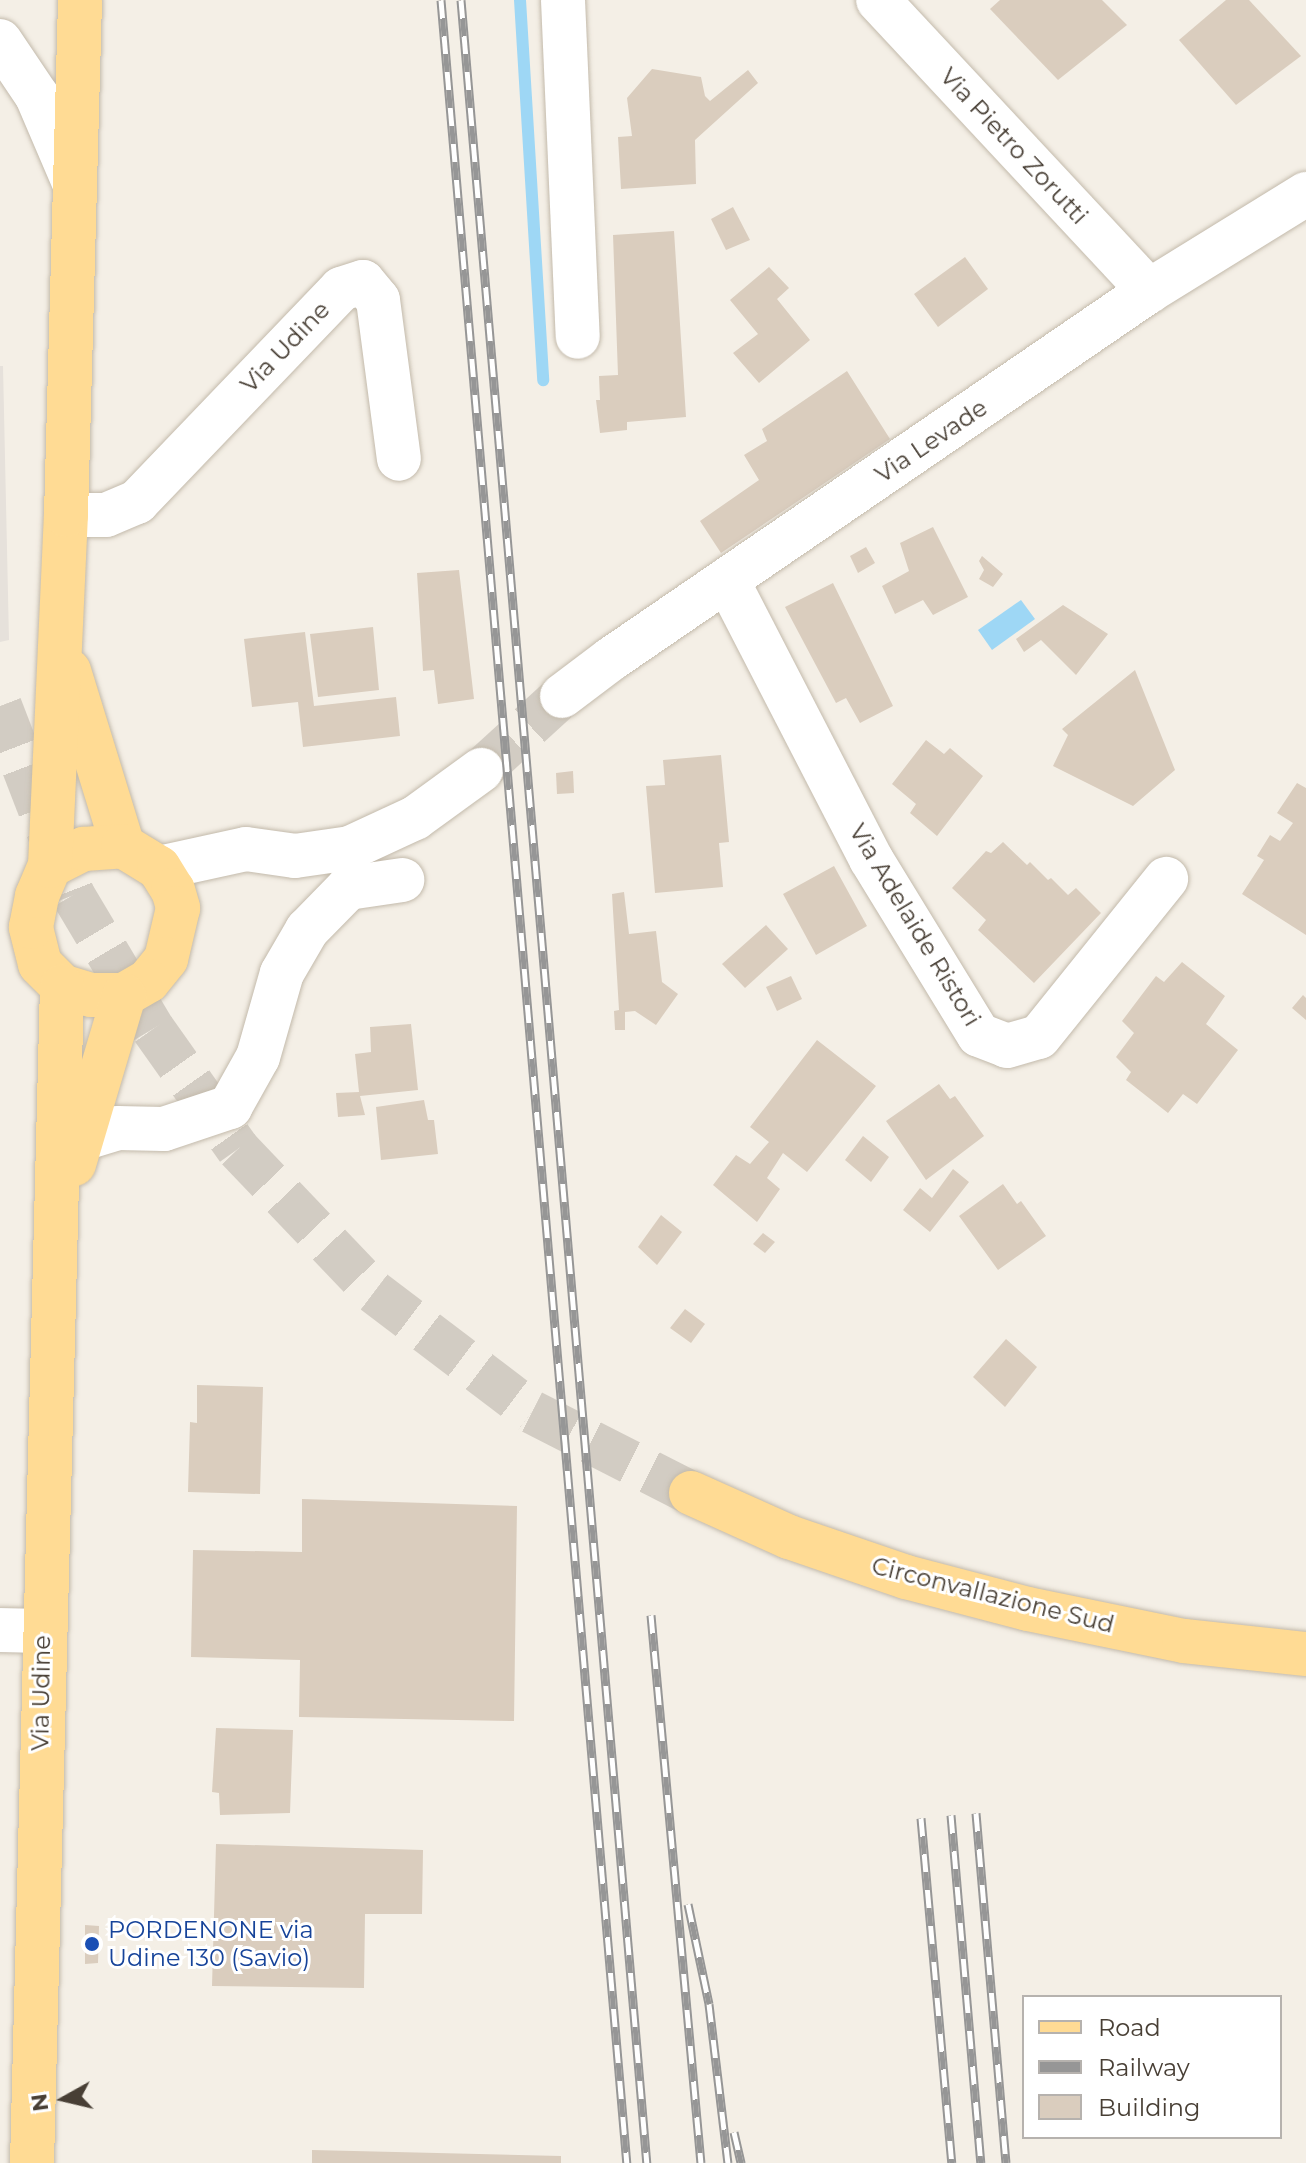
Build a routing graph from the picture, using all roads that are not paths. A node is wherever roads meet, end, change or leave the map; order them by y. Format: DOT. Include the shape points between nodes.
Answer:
graph roads {
  1 [pos="80,0"];
  2 [pos="563,0"];
  3 [pos="878,0"];
  4 [pos="0,41"];
  5 [pos="75,185"];
  6 [pos="1306,194"];
  7 [pos="1149,291"];
  8 [pos="578,337"];
  9 [pos="399,459"];
  10 [pos="66,515"];
  11 [pos="727,580"];
  12 [pos="59,638"];
  13 [pos="562,696"];
  14 [pos="481,770"];
  15 [pos="246,849"];
  16 [pos="141,857"];
  17 [pos="50,866"];
  18 [pos="1166,879"];
  19 [pos="402,880"];
  20 [pos="178,908"];
  21 [pos="62,986"];
  22 [pos="124,995"];
  23 [pos="82,1139"];
  24 [pos="57,1224"];
  25 [pos="691,1493"];
  26 [pos="0,1630"];
  27 [pos="43,1631"];
  28 [pos="1306,1654"];
  29 [pos="32,2163"];
  1 -- 5 [label="main road"];
  2 -- 8 [label="street"];
  3 -- 7 [label="street, Via Pietro Zorutti"];
  4 -- 5 [label="street" via="37,96"];
  5 -- 10 [label="main road"];
  6 -- 7 [label="street, Via Levade"];
  7 -- 11 [label="street, Via Levade"];
  9 -- 10 [label="street, Via Udine" via="378,300 363,282 341,289 137,502 106,515"];
  10 -- 12 [label="main road"];
  11 -- 13 [label="street, Via Levade"];
  11 -- 18 [label="street, Via Adelaide Ristori" via="871,859 979,1035 1007,1046 1039,1037"];
  12 -- 16 [label="main road"];
  12 -- 17 [label="main road"];
  14 -- 15 [label="street" via="426,812 367,842 295,856"];
  15 -- 16 [label="street"];
  15 -- 20 [label="street"];
  16 -- 17 [label="main road" via="84,849"];
  16 -- 20 [label="main road" via="173,890"];
  17 -- 21 [label="main road" via="31,927 40,964"];
  19 -- 23 [label="street" via="348,888 307,930 282,973 258,1057 230,1107 164,1129 117,1128"];
  20 -- 22 [label="main road" via="166,959 148,981"];
  21 -- 22 [label="main road" via="91,995"];
  21 -- 24 [label="main road"];
  22 -- 23 [label="main road"];
  23 -- 24 [label="main road"];
  24 -- 27 [label="main road, Via Udine"];
  25 -- 28 [label="main road, Circonvallazione Sud" via="789,1537 906,1577 1028,1609 1184,1641"];
  26 -- 27 [label="street"];
  27 -- 29 [label="main road, Via Udine"];
}
